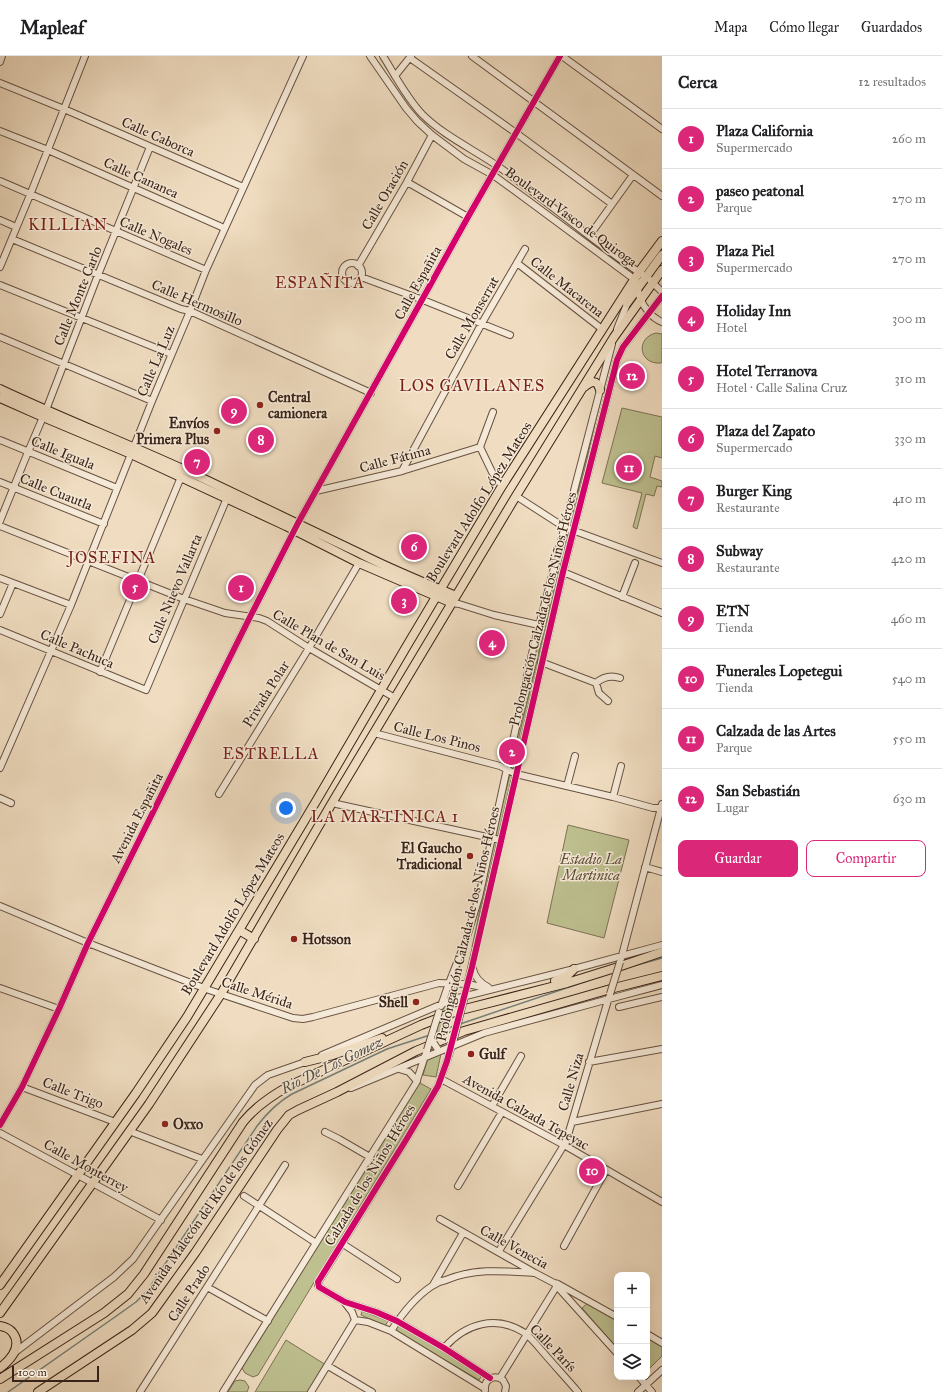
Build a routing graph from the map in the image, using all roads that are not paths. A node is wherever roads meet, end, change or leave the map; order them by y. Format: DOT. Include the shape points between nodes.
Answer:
graph roads {
  1 [pos="85,56"];
  2 [pos="303,56"];
  3 [pos="370,56"];
  4 [pos="383,56"];
  5 [pos="472,56"];
  6 [pos="561,56"];
  7 [pos="410,57"];
  8 [pos="395,76"];
  9 [pos="0,83"];
  10 [pos="534,101"];
  11 [pos="64,109"];
  12 [pos="422,114"];
  13 [pos="417,121"];
  14 [pos="662,129"];
  15 [pos="0,131"];
  16 [pos="516,133"];
  17 [pos="432,135"];
  18 [pos="150,147"];
  19 [pos="48,150"];
  20 [pos="498,166"];
  21 [pos="493,175"];
  22 [pos="633,175"];
  23 [pos="0,181"];
  24 [pos="407,182"];
  25 [pos="243,187"];
  26 [pos="133,188"];
  27 [pos="30,195"];
  28 [pos="662,196"];
  29 [pos="612,204"];
  30 [pos="468,217"];
  31 [pos="0,220"];
  32 [pos="569,220"];
  33 [pos="16,227"];
  34 [pos="564,227"];
  35 [pos="224,228"];
  36 [pos="116,232"];
  37 [pos="590,235"];
  38 [pos="12,239"];
  39 [pos="662,241"];
  40 [pos="525,249"];
  41 [pos="662,255"];
  42 [pos="517,263"];
  43 [pos="358,266"];
  44 [pos="0,268"];
  45 [pos="206,270"];
  46 [pos="662,270"];
  47 [pos="98,275"];
  48 [pos="361,277"];
  49 [pos="643,277"];
  50 [pos="0,285"];
  51 [pos="638,288"];
  52 [pos="662,292"];
  53 [pos="662,296"];
  54 [pos="640,299"];
  55 [pos="423,300"];
  56 [pos="627,303"];
  57 [pos="190,311"];
  58 [pos="649,313"];
  59 [pos="82,318"];
  60 [pos="662,322"];
  61 [pos="482,323"];
  62 [pos="602,329"];
  63 [pos="510,335"];
  64 [pos="614,336"];
  65 [pos="0,338"];
  66 [pos="172,354"];
  67 [pos="64,364"];
  68 [pos="582,388"];
  69 [pos="0,389"];
  70 [pos="600,390"];
  71 [pos="371,393"];
  72 [pos="0,398"];
  73 [pos="152,401"];
  74 [pos="493,412"];
  75 [pos="44,414"];
  76 [pos="0,440"];
  77 [pos="480,447"];
  78 [pos="132,451"];
  79 [pos="28,452"];
  80 [pos="402,471"];
  81 [pos="181,477"];
  82 [pos="0,482"];
  83 [pos="502,486"];
  84 [pos="14,487"];
  85 [pos="118,488"];
  86 [pos="316,491"];
  87 [pos="516,496"];
  88 [pos="227,498"];
  89 [pos="0,521"];
  90 [pos="104,524"];
  91 [pos="0,526"];
  92 [pos="297,527"];
  93 [pos="564,527"];
  94 [pos="573,531"];
  95 [pos="89,561"];
  96 [pos="359,563"];
  97 [pos="636,563"];
  98 [pos="662,563"];
  99 [pos="562,572"];
  100 [pos="0,578"];
  101 [pos="137,581"];
  102 [pos="12,583"];
  103 [pos="438,593"];
  104 [pos="622,597"];
  105 [pos="184,599"];
  106 [pos="456,601"];
  107 [pos="71,605"];
  108 [pos="662,613"];
  109 [pos="0,614"];
  110 [pos="250,617"];
  111 [pos="539,625"];
  112 [pos="0,630"];
  113 [pos="309,648"];
  114 [pos="50,651"];
  115 [pos="541,662"];
  116 [pos="100,672"];
  117 [pos="620,678"];
  118 [pos="596,683"];
  119 [pos="381,689"];
  120 [pos="146,690"];
  121 [pos="395,698"];
  122 [pos="608,702"];
  123 [pos="374,733"];
  124 [pos="574,756"];
  125 [pos="620,766"];
  126 [pos="0,768"];
  127 [pos="507,768"];
  128 [pos="516,774"];
  129 [pos="566,786"];
  130 [pos="219,794"];
  131 [pos="613,797"];
  132 [pos="0,798"];
  133 [pos="11,803"];
  134 [pos="332,803"];
  135 [pos="662,806"];
  136 [pos="492,838"];
  137 [pos="501,840"];
  138 [pos="645,867"];
  139 [pos="662,872"];
  140 [pos="0,906"];
  141 [pos="239,930"];
  142 [pos="254,939"];
  143 [pos="88,944"];
  144 [pos="662,945"];
  145 [pos="662,952"];
  146 [pos="620,959"];
  147 [pos="472,967"];
  148 [pos="574,969"];
  149 [pos="662,976"];
  150 [pos="449,983"];
  151 [pos="468,984"];
  152 [pos="662,985"];
  153 [pos="0,988"];
  154 [pos="205,988"];
  155 [pos="493,990"];
  156 [pos="221,994"];
  157 [pos="609,996"];
  158 [pos="662,997"];
  159 [pos="465,998"];
  160 [pos="442,1004"];
  161 [pos="619,1007"];
  162 [pos="59,1009"];
  163 [pos="457,1011"];
  164 [pos="421,1025"];
  165 [pos="431,1039"];
  166 [pos="452,1046"];
  167 [pos="662,1049"];
  168 [pos="438,1050"];
  169 [pos="521,1056"];
  170 [pos="425,1058"];
  171 [pos="305,1062"];
  172 [pos="589,1062"];
  173 [pos="397,1069"];
  174 [pos="441,1079"];
  175 [pos="417,1081"];
  176 [pos="22,1087"];
  177 [pos="337,1092"];
  178 [pos="662,1104"];
  179 [pos="492,1106"];
  180 [pos="502,1112"];
  181 [pos="115,1122"];
  182 [pos="572,1122"];
  183 [pos="0,1125"];
  184 [pos="130,1131"];
  185 [pos="325,1132"];
  186 [pos="0,1133"];
  187 [pos="564,1145"];
  188 [pos="370,1157"];
  189 [pos="202,1159"];
  190 [pos="285,1165"];
  191 [pos="606,1170"];
  192 [pos="77,1175"];
  193 [pos="91,1183"];
  194 [pos="458,1186"];
  195 [pos="244,1196"];
  196 [pos="662,1202"];
  197 [pos="259,1206"];
  198 [pos="440,1218"];
  199 [pos="161,1220"];
  200 [pos="464,1232"];
  201 [pos="316,1243"];
  202 [pos="343,1244"];
  203 [pos="564,1246"];
  204 [pos="499,1252"];
  205 [pos="535,1273"];
  206 [pos="397,1279"];
  207 [pos="556,1284"];
  208 [pos="0,1285"];
  209 [pos="433,1285"];
  210 [pos="207,1287"];
  211 [pos="345,1302"];
  212 [pos="0,1313"];
  213 [pos="614,1315"];
  214 [pos="355,1320"];
  215 [pos="268,1321"];
  216 [pos="397,1321"];
  217 [pos="0,1326"];
  218 [pos="390,1331"];
  219 [pos="527,1334"];
  220 [pos="650,1336"];
  221 [pos="662,1343"];
  222 [pos="444,1348"];
  223 [pos="614,1351"];
  224 [pos="14,1353"];
  225 [pos="0,1363"];
  226 [pos="328,1366"];
  227 [pos="0,1368"];
  228 [pos="662,1370"];
  229 [pos="490,1378"];
  230 [pos="500,1378"];
  231 [pos="0,1379"];
  232 [pos="641,1380"];
  233 [pos="646,1385"];
  234 [pos="485,1390"];
  235 [pos="38,1392"];
  236 [pos="140,1392"];
  237 [pos="223,1392"];
  238 [pos="311,1392"];
  239 [pos="372,1392"];
  240 [pos="505,1392"];
  241 [pos="578,1392"];
  242 [pos="638,1392"];
  243 [pos="652,1392"];
  1 -- 11 [label="street"];
  2 -- 25 [label="street, Calle La Luz"];
  3 -- 13 [label="street, Boulevard Vasco de Quiroga"];
  4 -- 8 [label="street, Boulevard Vasco de Quiroga"];
  5 -- 10 [label="street"];
  6 -- 10 [label="street, Calle Españita"];
  6 -- 14 [label="street"];
  7 -- 8 [label="street"];
  7 -- 16 [label="street"];
  8 -- 12 [label="street, Boulevard Vasco de Quiroga"];
  9 -- 11 [label="street, Calle Caborca"];
  10 -- 16 [label="street, Calle Españita"];
  10 -- 22 [label="street"];
  11 -- 18 [label="street, Calle Caborca"];
  11 -- 19 [label="street"];
  12 -- 13 [label="street"];
  12 -- 20 [label="street, Boulevard Vasco de Quiroga" via="469,149"];
  13 -- 17 [label="street, Boulevard Vasco de Quiroga"];
  15 -- 19 [label="street, Calle Cananea"];
  16 -- 20 [label="street, Calle Españita"];
  16 -- 29 [label="street"];
  17 -- 21 [label="street, Boulevard Vasco de Quiroga" via="464,159"];
  17 -- 24 [label="street, Calle Oración"];
  18 -- 25 [label="street, Calle Caborca"];
  18 -- 26 [label="street, Calle Monte Carlo"];
  19 -- 26 [label="street, Calle Cananea"];
  19 -- 27 [label="street"];
  20 -- 21 [label="street, Calle Españita"];
  20 -- 32 [label="street, Boulevard Vasco de Quiroga"];
  21 -- 30 [label="street, Calle Españita"];
  21 -- 34 [label="street, Boulevard Vasco de Quiroga"];
  22 -- 28 [label="street"];
  22 -- 29 [label="street"];
  23 -- 27 [label="street, Calle Nogales"];
  24 -- 30 [label="street"];
  24 -- 43 [label="street, Calle Oración"];
  25 -- 35 [label="street, Calle La Luz"];
  26 -- 35 [label="street, Calle Cananea"];
  26 -- 36 [label="street, Calle Monte Carlo"];
  27 -- 33 [label="street"];
  27 -- 36 [label="street, Calle Nogales"];
  29 -- 37 [label="street"];
  30 -- 55 [label="street, Calle Españita"];
  31 -- 33 [label="street"];
  32 -- 34 [label="street"];
  32 -- 37 [label="street, Boulevard Vasco de Quiroga"];
  33 -- 38 [label="street"];
  34 -- 49 [label="street, Boulevard Vasco de Quiroga"];
  35 -- 45 [label="street, Calle La Luz"];
  36 -- 45 [label="street, Calle Nogales"];
  36 -- 47 [label="street, Calle Monte Carlo"];
  37 -- 49 [label="street, Boulevard Vasco de Quiroga"];
  38 -- 44 [label="street"];
  38 -- 47 [label="street, Calle Hermosillo"];
  39 -- 49 [label="main road, Boulevard Adolfo López Mateos"];
  40 -- 42 [label="street, Calle Monserrat"];
  41 -- 49 [label="main road"];
  42 -- 61 [label="street, Calle Monserrat"];
  42 -- 62 [label="street, Calle Macarena"];
  43 -- 48 [label="street" via="362,271"];
  43 -- 48 [label="street" via="348,264 343,269 342,276 351,284"];
  45 -- 57 [label="street, Calle La Luz"];
  46 -- 49 [label="main road, Boulevard Adolfo López Mateos"];
  47 -- 57 [label="street, Calle Hermosillo"];
  47 -- 59 [label="street, Calle Monte Carlo"];
  48 -- 55 [label="street"];
  49 -- 51 [label="main road"];
  49 -- 52 [label="street, Boulevard Vasco de Quiroga"];
  49 -- 54 [label="main road, Boulevard Adolfo López Mateos"];
  49 -- 56 [label="street, Prolongación Calzada de los Niños Héroes"];
  49 -- 62 [label="main road, Boulevard Adolfo López Mateos"];
  50 -- 59 [label="street"];
  51 -- 54 [label="street, Boulevard Vasco de Quiroga"];
  51 -- 56 [label="main road"];
  53 -- 58 [label="street, Prolongación Calzada de los Niños Héroes"];
  54 -- 58 [label="street, Boulevard Vasco de Quiroga"];
  54 -- 64 [label="main road, Boulevard Adolfo López Mateos"];
  55 -- 61 [label="street"];
  55 -- 71 [label="street, Calle Españita"];
  56 -- 64 [label="street, Prolongación Calzada de los Niños Héroes"];
  57 -- 66 [label="street, Calle La Luz"];
  57 -- 71 [label="street, Calle Hermosillo"];
  58 -- 60 [label="street, Boulevard Vasco de Quiroga"];
  58 -- 94 [label="street, Prolongación Calzada de los Niños Héroes" via="623,347 617,360"];
  59 -- 66 [label="street"];
  59 -- 67 [label="street, Calle Monte Carlo"];
  61 -- 63 [label="street"];
  61 -- 80 [label="street, Calle Monserrat"];
  62 -- 83 [label="main road, Boulevard Adolfo López Mateos"];
  64 -- 68 [label="main road, Boulevard Adolfo López Mateos"];
  64 -- 70 [label="street, Prolongación Calzada de los Niños Héroes"];
  65 -- 67 [label="street"];
  66 -- 73 [label="street, Calle La Luz"];
  67 -- 73 [label="street"];
  67 -- 75 [label="street, Calle Monte Carlo"];
  68 -- 70 [label="main road" via="596,382"];
  68 -- 87 [label="main road, Boulevard Adolfo López Mateos"];
  69 -- 75 [label="main road"];
  70 -- 93 [label="street, Prolongación Calzada de los Niños Héroes"];
  71 -- 86 [label="street, Calle Españita"];
  72 -- 75 [label="main road"];
  73 -- 78 [label="street, Calle La Luz"];
  74 -- 77 [label="street"];
  75 -- 78 [label="main road"];
  75 -- 79 [label="street, Calle Monte Carlo"];
  76 -- 79 [label="street, Calle Iguala"];
  77 -- 80 [label="street, Calle Fátima"];
  77 -- 83 [label="street"];
  78 -- 81 [label="main road"];
  78 -- 85 [label="street, Calle La Luz"];
  78 -- 92 [label="main road" via="199,477"];
  79 -- 84 [label="street, Calle Monte Carlo"];
  79 -- 85 [label="street, Calle Iguala"];
  80 -- 86 [label="street, Calle Fátima"];
  81 -- 88 [label="main road"];
  81 -- 101 [label="street"];
  82 -- 84 [label="street, Calle Cuautla"];
  83 -- 103 [label="main road, Boulevard Adolfo López Mateos"];
  84 -- 89 [label="street, Calle Monte Carlo"];
  84 -- 90 [label="street, Calle Cuautla"];
  85 -- 90 [label="street, Calle La Luz"];
  86 -- 92 [label="street, Calle Españita"];
  87 -- 93 [label="street"];
  87 -- 106 [label="main road, Boulevard Adolfo López Mateos"];
  88 -- 92 [label="main road"];
  88 -- 105 [label="street, Calle Nuevo Vallarta"];
  90 -- 95 [label="street, Calle La Luz"];
  91 -- 95 [label="street, Calle Plan de San Luis"];
  92 -- 96 [label="main road"];
  92 -- 103 [label="main road" via="360,554"];
  92 -- 110 [label="street, Avenida Españita"];
  93 -- 94 [label="street"];
  93 -- 111 [label="street, Prolongación Calzada de los Niños Héroes"];
  94 -- 98 [label="street"];
  94 -- 99 [label="street, Prolongación Calzada de los Niños Héroes"];
  95 -- 101 [label="street, Calle Plan de San Luis"];
  95 -- 107 [label="street, Calle La Luz"];
  96 -- 103 [label="main road"];
  96 -- 113 [label="street, Privada Polar"];
  97 -- 104 [label="street"];
  99 -- 104 [label="street"];
  99 -- 115 [label="street, Prolongación Calzada de los Niños Héroes"];
  100 -- 102 [label="street"];
  101 -- 105 [label="street, Calle Plan de San Luis"];
  101 -- 116 [label="street"];
  102 -- 107 [label="street"];
  102 -- 109 [label="street"];
  103 -- 106 [label="main road"];
  103 -- 119 [label="main road, Boulevard Adolfo López Mateos"];
  104 -- 108 [label="street"];
  105 -- 110 [label="street, Calle Plan de San Luis" via="225,614"];
  105 -- 120 [label="street, Calle Nuevo Vallarta"];
  106 -- 111 [label="street" via="494,615"];
  106 -- 121 [label="main road, Boulevard Adolfo López Mateos"];
  107 -- 114 [label="street, Calle La Luz"];
  110 -- 113 [label="street, Calle Plan de San Luis" via="267,621"];
  110 -- 143 [label="street, Avenida Españita"];
  111 -- 127 [label="street, Prolongación Calzada de los Niños Héroes"];
  112 -- 114 [label="street, Calle Pachuca"];
  113 -- 119 [label="street, Calle Plan de San Luis"];
  113 -- 130 [label="street, Privada Polar"];
  114 -- 116 [label="street, Calle Pachuca"];
  114 -- 126 [label="street, Calle La Luz"];
  115 -- 118 [label="street"];
  115 -- 128 [label="street, Prolongación Calzada de los Niños Héroes"];
  116 -- 120 [label="street, Calle Pachuca"];
  117 -- 118 [label="street" via="607,677"];
  118 -- 122 [label="street" via="599,693"];
  119 -- 121 [label="street, Calle Plan de San Luis"];
  119 -- 141 [label="main road, Boulevard Adolfo López Mateos"];
  121 -- 123 [label="main road, Boulevard Adolfo López Mateos"];
  123 -- 127 [label="street, Calle Los Pinos"];
  123 -- 134 [label="main road, Boulevard Adolfo López Mateos"];
  124 -- 129 [label="street"];
  125 -- 131 [label="street"];
  127 -- 128 [label="street, Calle Los Pinos"];
  127 -- 136 [label="street, Prolongación Calzada de los Niños Héroes"];
  128 -- 129 [label="street"];
  128 -- 137 [label="street, Prolongación Calzada de los Niños Héroes"];
  129 -- 131 [label="street"];
  131 -- 135 [label="street" via="653,808"];
  132 -- 133 [label="street"];
  134 -- 136 [label="street"];
  134 -- 142 [label="main road, Boulevard Adolfo López Mateos"];
  135 -- 138 [label="street, Calle Niza"];
  136 -- 137 [label="street"];
  136 -- 150 [label="street, Prolongación Calzada de los Niños Héroes" via="479,897"];
  137 -- 147 [label="street, Prolongación Calzada de los Niños Héroes"];
  138 -- 139 [label="street"];
  138 -- 146 [label="street, Calle Niza"];
  140 -- 143 [label="street, Calle Mérida"];
  141 -- 142 [label="main road"];
  141 -- 154 [label="main road, Boulevard Adolfo López Mateos"];
  142 -- 156 [label="main road, Boulevard Adolfo López Mateos"];
  143 -- 154 [label="street, Calle Mérida"];
  143 -- 162 [label="street, Avenida Españita"];
  144 -- 146 [label="street"];
  145 -- 163 [label="main road, Avenida Malecón del Río de los Gómez" via="567,982"];
  146 -- 148 [label="street"];
  146 -- 157 [label="street, Calle Niza, bridge"];
  147 -- 151 [label="street, Prolongación Calzada de los Niños Héroes"];
  147 -- 155 [label="street" via="478,981"];
  148 -- 155 [label="street"];
  148 -- 163 [label="main road" via="567,976 556,980 473,1003"];
  149 -- 177 [label="main road, Avenida Malecón del Río de los Gómez" via="464,1031 403,1058"];
  150 -- 151 [label="street, Calle Mérida"];
  150 -- 156 [label="street, Calle Mérida" via="439,983 303,1019 283,1016"];
  150 -- 160 [label="street, Prolongación Calzada de los Niños Héroes"];
  151 -- 155 [label="street, Calle Mérida"];
  151 -- 159 [label="street, Prolongación Calzada de los Niños Héroes"];
  152 -- 157 [label="street, Avenida Malecón del Río de los Gómez"];
  153 -- 162 [label="street"];
  154 -- 156 [label="street, Calle Mérida"];
  154 -- 181 [label="main road, Boulevard Adolfo López Mateos"];
  155 -- 159 [label="street"];
  156 -- 184 [label="main road, Boulevard Adolfo López Mateos"];
  157 -- 166 [label="street, Avenida Malecón del Río de los Gómez" via="484,1033"];
  157 -- 172 [label="street, Calle Niza"];
  158 -- 161 [label="street"];
  159 -- 160 [label="street"];
  159 -- 166 [label="street, Prolongación Calzada de los Niños Héroes, bridge"];
  160 -- 165 [label="street, Prolongación Calzada de los Niños Héroes, bridge"];
  160 -- 171 [label="street"];
  162 -- 176 [label="street, Avenida Españita"];
  163 -- 164 [label="main road, Avenida Malecón del Río de los Gómez"];
  164 -- 171 [label="main road"];
  164 -- 231 [label="main road, Avenida Malecón del Río de los Gómez" via="289,1086 262,1103 236,1132 144,1274 128,1294 104,1313"];
  165 -- 168 [label="street, bridge"];
  165 -- 170 [label="street, Prolongación Calzada de los Niños Héroes, bridge"];
  166 -- 168 [label="street, Avenida Malecón del Río de los Gómez"];
  166 -- 174 [label="street, Prolongación Calzada de los Niños Héroes"];
  167 -- 172 [label="street"];
  168 -- 170 [label="street, Avenida Malecón del Río de los Gómez"];
  169 -- 179 [label="street"];
  170 -- 173 [label="street, Avenida Malecón del Río de los Gómez"];
  170 -- 175 [label="street, Prolongación Calzada de los Niños Héroes"];
  171 -- 189 [label="street" via="268,1075 255,1084"];
  172 -- 182 [label="street, Calle Niza"];
  173 -- 175 [label="street" via="409,1072"];
  173 -- 177 [label="street, Avenida Malecón del Río de los Gómez" via="361,1085"];
  174 -- 179 [label="street, Avenida Calzada Tepeyac"];
  174 -- 202 [label="street, Calzada de los Niños Héroes"];
  175 -- 188 [label="street, Calzada de los Niños Héroes"];
  176 -- 181 [label="street, Calle Trigo"];
  176 -- 183 [label="street, Avenida Españita"];
  177 -- 235 [label="main road, Avenida Malecón del Río de los Gómez" via="298,1110 284,1121 152,1313 132,1330"];
  178 -- 182 [label="street"];
  179 -- 180 [label="street, Avenida Calzada Tepeyac"];
  180 -- 187 [label="street, Avenida Calzada Tepeyac"];
  180 -- 194 [label="street"];
  181 -- 192 [label="main road, Boulevard Adolfo López Mateos"];
  182 -- 187 [label="street, Calle Niza"];
  184 -- 189 [label="street"];
  184 -- 193 [label="main road, Boulevard Adolfo López Mateos"];
  185 -- 188 [label="street"];
  186 -- 192 [label="street, Calle Monterrey"];
  187 -- 191 [label="street, Avenida Calzada Tepeyac"];
  187 -- 204 [label="street, Calle Niza"];
  188 -- 201 [label="street, Calzada de los Niños Héroes"];
  189 -- 199 [label="street"];
  190 -- 197 [label="street, Calle Prado"];
  191 -- 196 [label="street, Avenida Calzada Tepeyac"];
  191 -- 203 [label="street"];
  192 -- 193 [label="street, Calle Monterrey"];
  192 -- 208 [label="main road, Boulevard Adolfo López Mateos"];
  193 -- 199 [label="street, Calle Monterrey"];
  193 -- 212 [label="main road, Boulevard Adolfo López Mateos"];
  195 -- 197 [label="street"];
  197 -- 201 [label="street"];
  197 -- 210 [label="street, Calle Prado"];
  198 -- 200 [label="street, Calle Venecia"];
  199 -- 224 [label="street" via="124,1268"];
  200 -- 204 [label="street, Calle Venecia"];
  200 -- 209 [label="street"];
  201 -- 215 [label="street, Calzada de los Niños Héroes"];
  202 -- 206 [label="street"];
  202 -- 211 [label="street, Calzada de los Niños Héroes" via="318,1282 320,1287"];
  204 -- 205 [label="street, Calle Venecia"];
  205 -- 207 [label="street, Calle Venecia"];
  205 -- 209 [label="street" via="469,1272"];
  207 -- 213 [label="street, Calle Venecia"];
  207 -- 219 [label="street"];
  207 -- 223 [label="street"];
  209 -- 216 [label="street" via="414,1301"];
  210 -- 215 [label="street"];
  210 -- 236 [label="street, Calle Prado"];
  211 -- 214 [label="street"];
  211 -- 216 [label="street"];
  214 -- 218 [label="street"];
  214 -- 226 [label="street"];
  215 -- 237 [label="street, Calzada de los Niños Héroes"];
  216 -- 218 [label="street"];
  216 -- 222 [label="street"];
  217 -- 224 [label="main road" via="15,1335 17,1344"];
  218 -- 234 [label="street"];
  219 -- 222 [label="street, Calle París" via="510,1326 483,1323 462,1331"];
  219 -- 230 [label="street"];
  219 -- 241 [label="street, Calle París"];
  220 -- 221 [label="street"];
  222 -- 229 [label="street"];
  224 -- 225 [label="street"];
  224 -- 227 [label="main road"];
  226 -- 238 [label="street"];
  226 -- 239 [label="street"];
  228 -- 233 [label="street"];
  229 -- 230 [label="street"];
  229 -- 234 [label="street" via="486,1382"];
  230 -- 240 [label="street" via="505,1383"];
  232 -- 233 [label="street"];
  233 -- 242 [label="street"];
  233 -- 243 [label="street"];
}
